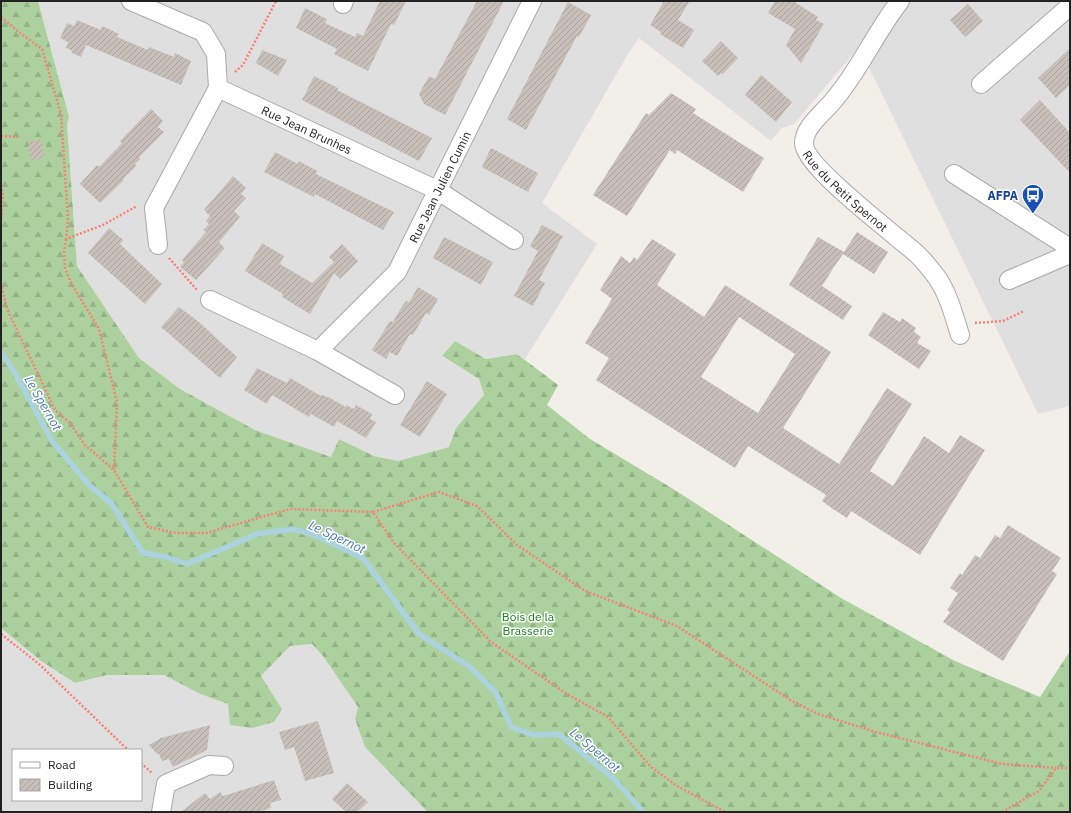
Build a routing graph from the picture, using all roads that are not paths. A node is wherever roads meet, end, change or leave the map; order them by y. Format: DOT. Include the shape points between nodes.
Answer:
graph roads {
  1 [pos="132,1"];
  2 [pos="532,1"];
  3 [pos="900,1"];
  4 [pos="1070,6"];
  5 [pos="980,84"];
  6 [pos="218,88"];
  7 [pos="954,174"];
  8 [pos="437,190"];
  9 [pos="514,240"];
  10 [pos="158,245"];
  11 [pos="1070,248"];
  12 [pos="1070,254"];
  13 [pos="1009,280"];
  14 [pos="210,300"];
  15 [pos="960,335"];
  16 [pos="318,351"];
  17 [pos="396,395"];
  18 [pos="224,766"];
  19 [pos="161,812"];
  1 -- 6 [label="street" via="203,32 216,54"];
  2 -- 8 [label="street, Rue Jean Julien Cumin"];
  3 -- 15 [label="street, Rue du Petit Spernot" via="854,72 808,129 804,143 806,153 824,175 918,255 938,279 950,301"];
  4 -- 5 [label="street"];
  6 -- 8 [label="street, Rue Jean Brunhes"];
  6 -- 10 [label="street" via="154,208"];
  7 -- 11 [label="street"];
  8 -- 9 [label="street, Rue Jean Brunhes"];
  8 -- 16 [label="street, Rue Jean Julien Cumin" via="396,272"];
  12 -- 13 [label="street"];
  14 -- 16 [label="street"];
  16 -- 17 [label="street"];
  18 -- 19 [label="street" via="209,765 166,784"];
}
